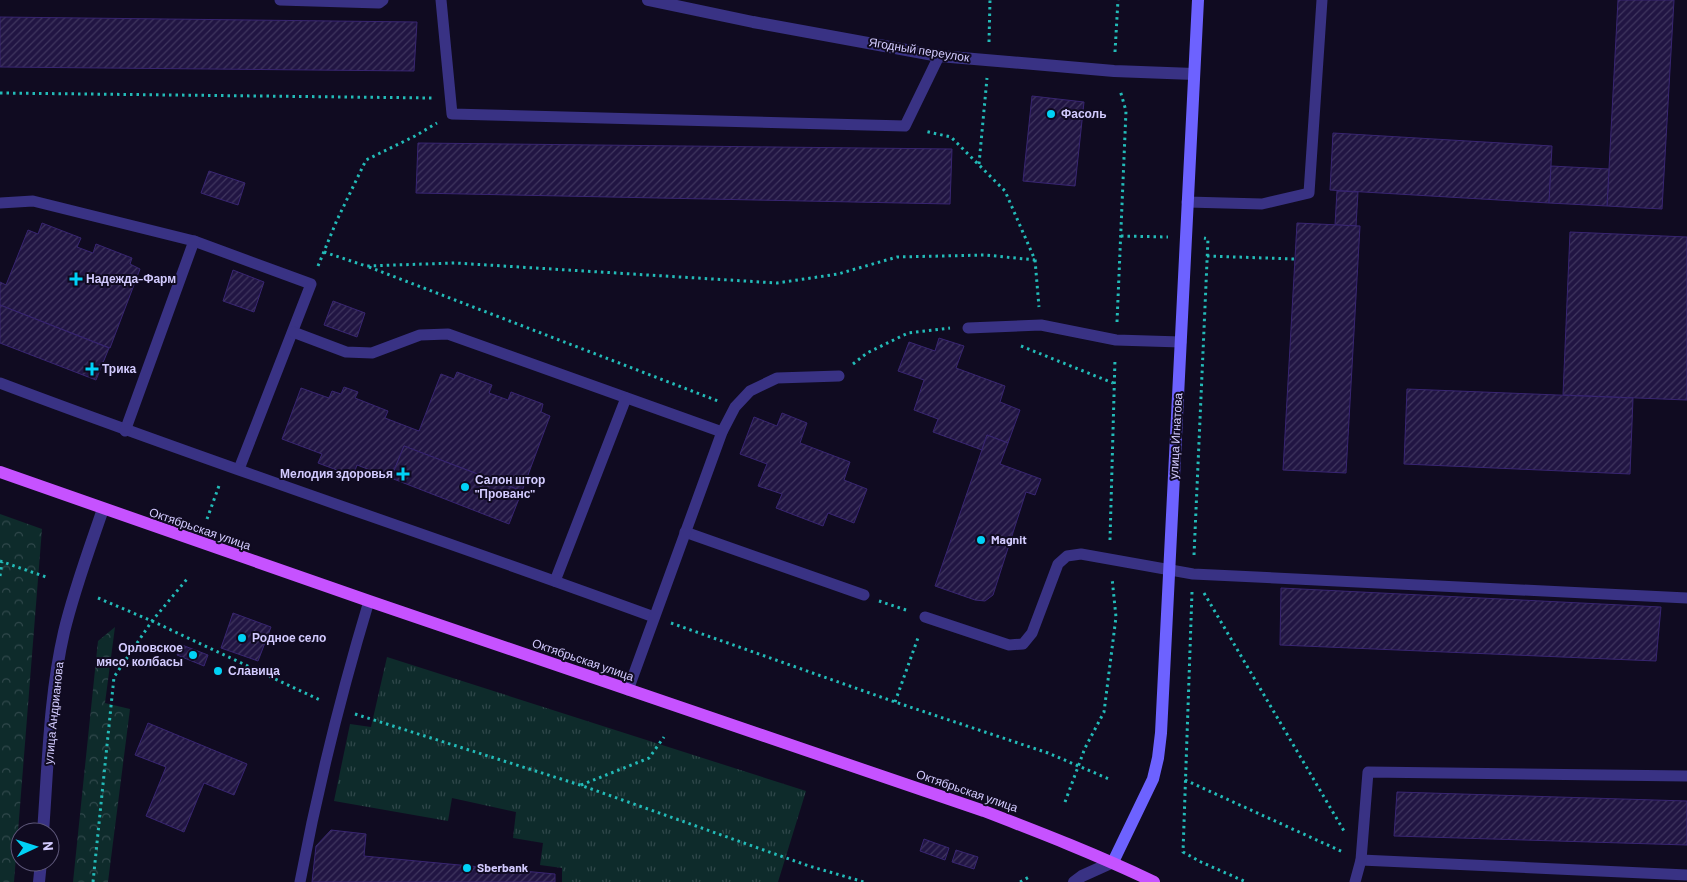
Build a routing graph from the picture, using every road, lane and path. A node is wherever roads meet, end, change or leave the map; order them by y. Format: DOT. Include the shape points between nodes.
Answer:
graph roads {
  1 [pos="280,0"];
  2 [pos="383,0"];
  3 [pos="440,0"];
  4 [pos="648,0"];
  5 [pos="990,0"];
  6 [pos="1118,0"];
  7 [pos="1198,0"];
  8 [pos="1322,0"];
  9 [pos="940,56"];
  10 [pos="989,60"];
  11 [pos="1114,70"];
  12 [pos="1194,74"];
  13 [pos="0,93"];
  14 [pos="451,98"];
  15 [pos="452,114"];
  16 [pos="905,126"];
  17 [pos="979,164"];
  18 [pos="1187,202"];
  19 [pos="0,203"];
  20 [pos="194,241"];
  21 [pos="324,252"];
  22 [pos="1207,256"];
  23 [pos="1294,258"];
  24 [pos="1035,260"];
  25 [pos="366,266"];
  26 [pos="311,284"];
  27 [pos="1041,325"];
  28 [pos="968,328"];
  29 [pos="293,332"];
  30 [pos="1116,340"];
  31 [pos="1181,342"];
  32 [pos="839,376"];
  33 [pos="0,383"];
  34 [pos="626,398"];
  35 [pos="735,407"];
  36 [pos="125,430"];
  37 [pos="722,432"];
  38 [pos="226,465"];
  39 [pos="238,469"];
  40 [pos="0,472"];
  41 [pos="103,510"];
  42 [pos="207,519"];
  43 [pos="685,532"];
  44 [pos="1110,559"];
  45 [pos="1,561"];
  46 [pos="1169,569"];
  47 [pos="1193,574"];
  48 [pos="0,576"];
  49 [pos="48,578"];
  50 [pos="187,579"];
  51 [pos="555,581"];
  52 [pos="864,595"];
  53 [pos="98,598"];
  54 [pos="1687,598"];
  55 [pos="369,601"];
  56 [pos="654,617"];
  57 [pos="925,617"];
  58 [pos="152,621"];
  59 [pos="628,690"];
  60 [pos="894,702"];
  61 [pos="338,708"];
  62 [pos="664,737"];
  63 [pos="1078,765"];
  64 [pos="1687,776"];
  65 [pos="1109,779"];
  66 [pos="1185,780"];
  67 [pos="580,785"];
  68 [pos="1065,802"];
  69 [pos="44,822"];
  70 [pos="1361,860"];
  71 [pos="1113,862"];
  72 [pos="1687,875"];
  73 [pos="93,882"];
  74 [pos="300,882"];
  75 [pos="864,882"];
  76 [pos="1020,882"];
  77 [pos="1029,882"];
  78 [pos="1074,882"];
  79 [pos="1154,882"];
  80 [pos="1246,882"];
  81 [pos="1355,882"];
  1 -- 2 [label="lane" via="379,3"];
  3 -- 14 [label="lane"];
  4 -- 9 [label="street, Ягодный переулок"];
  5 -- 10 [label="path"];
  6 -- 11 [label="path"];
  7 -- 12 [label="main road, улица Игнатова"];
  8 -- 18 [label="lane" via="1309,193 1262,204"];
  9 -- 10 [label="street, Ягодный переулок"];
  9 -- 16 [label="lane"];
  10 -- 11 [label="street, Ягодный переулок"];
  10 -- 17 [label="path"];
  11 -- 12 [label="street, Ягодный переулок"];
  11 -- 30 [label="path" via="1126,111"];
  12 -- 18 [label="main road, улица Игнатова"];
  13 -- 14 [label="path"];
  14 -- 15 [label="lane"];
  15 -- 16 [label="lane"];
  15 -- 21 [label="path" via="366,160"];
  16 -- 17 [label="path" via="951,137"];
  17 -- 24 [label="path" via="1005,191"];
  18 -- 31 [label="main road, улица Игнатова"];
  19 -- 20 [label="lane" via="32,201"];
  20 -- 26 [label="lane"];
  20 -- 36 [label="lane"];
  21 -- 25 [label="path"];
  21 -- 26 [label="path"];
  22 -- 23 [label="path"];
  24 -- 25 [label="path" via="986,255 897,257 838,274 777,283 455,263"];
  24 -- 27 [label="path"];
  25 -- 35 [label="path"];
  26 -- 29 [label="lane"];
  27 -- 28 [label="lane"];
  27 -- 30 [label="lane"];
  29 -- 34 [label="lane" via="346,352 372,353 420,334 448,334"];
  29 -- 39 [label="lane"];
  30 -- 31 [label="lane"];
  30 -- 44 [label="path"];
  31 -- 46 [label="main road, улица Игнатова"];
  32 -- 35 [label="lane" via="776,378 750,391"];
  33 -- 36 [label="lane"];
  34 -- 37 [label="lane"];
  34 -- 51 [label="lane"];
  35 -- 37 [label="lane"];
  36 -- 38 [label="lane"];
  37 -- 43 [label="lane"];
  38 -- 39 [label="lane"];
  38 -- 42 [label="path"];
  39 -- 51 [label="lane"];
  40 -- 41 [label="main road, Октябрьская улица"];
  41 -- 55 [label="main road, Октябрьская улица"];
  41 -- 69 [label="street, улица Андрианова" via="76,588 62,642 54,685"];
  43 -- 52 [label="lane"];
  43 -- 56 [label="lane"];
  44 -- 46 [label="lane"];
  44 -- 57 [label="lane" via="1081,554 1067,556 1058,564 1032,632 1023,644 1009,645"];
  44 -- 63 [label="path" via="1116,617 1104,712"];
  45 -- 48 [label="path"];
  45 -- 49 [label="path"];
  46 -- 47 [label="lane"];
  46 -- 71 [label="main road, улица Игнатова" via="1158,758 1153,780"];
  47 -- 54 [label="lane"];
  47 -- 66 [label="path"];
  47 -- 70 [label="path"];
  50 -- 58 [label="path"];
  51 -- 56 [label="lane"];
  52 -- 57 [label="path"];
  53 -- 58 [label="path"];
  55 -- 59 [label="main road, Октябрьская улица"];
  55 -- 61 [label="lane"];
  56 -- 59 [label="lane"];
  56 -- 60 [label="path"];
  57 -- 60 [label="path"];
  58 -- 61 [label="path"];
  58 -- 73 [label="path" via="114,677"];
  59 -- 71 [label="main road, Октябрьская улица" via="984,811"];
  60 -- 63 [label="path"];
  61 -- 67 [label="path"];
  61 -- 74 [label="lane" via="312,815"];
  62 -- 67 [label="path" via="649,758"];
  63 -- 65 [label="path"];
  63 -- 68 [label="path"];
  64 -- 70 [label="lane" via="1368,772"];
  66 -- 70 [label="path"];
  66 -- 80 [label="path" via="1183,852"];
  67 -- 75 [label="path" via="809,866"];
  70 -- 72 [label="lane"];
  70 -- 81 [label="lane"];
  71 -- 78 [label="street"];
  71 -- 79 [label="main road, Октябрьская улица"];
  76 -- 77 [label="path" via="1031,876"];
}
